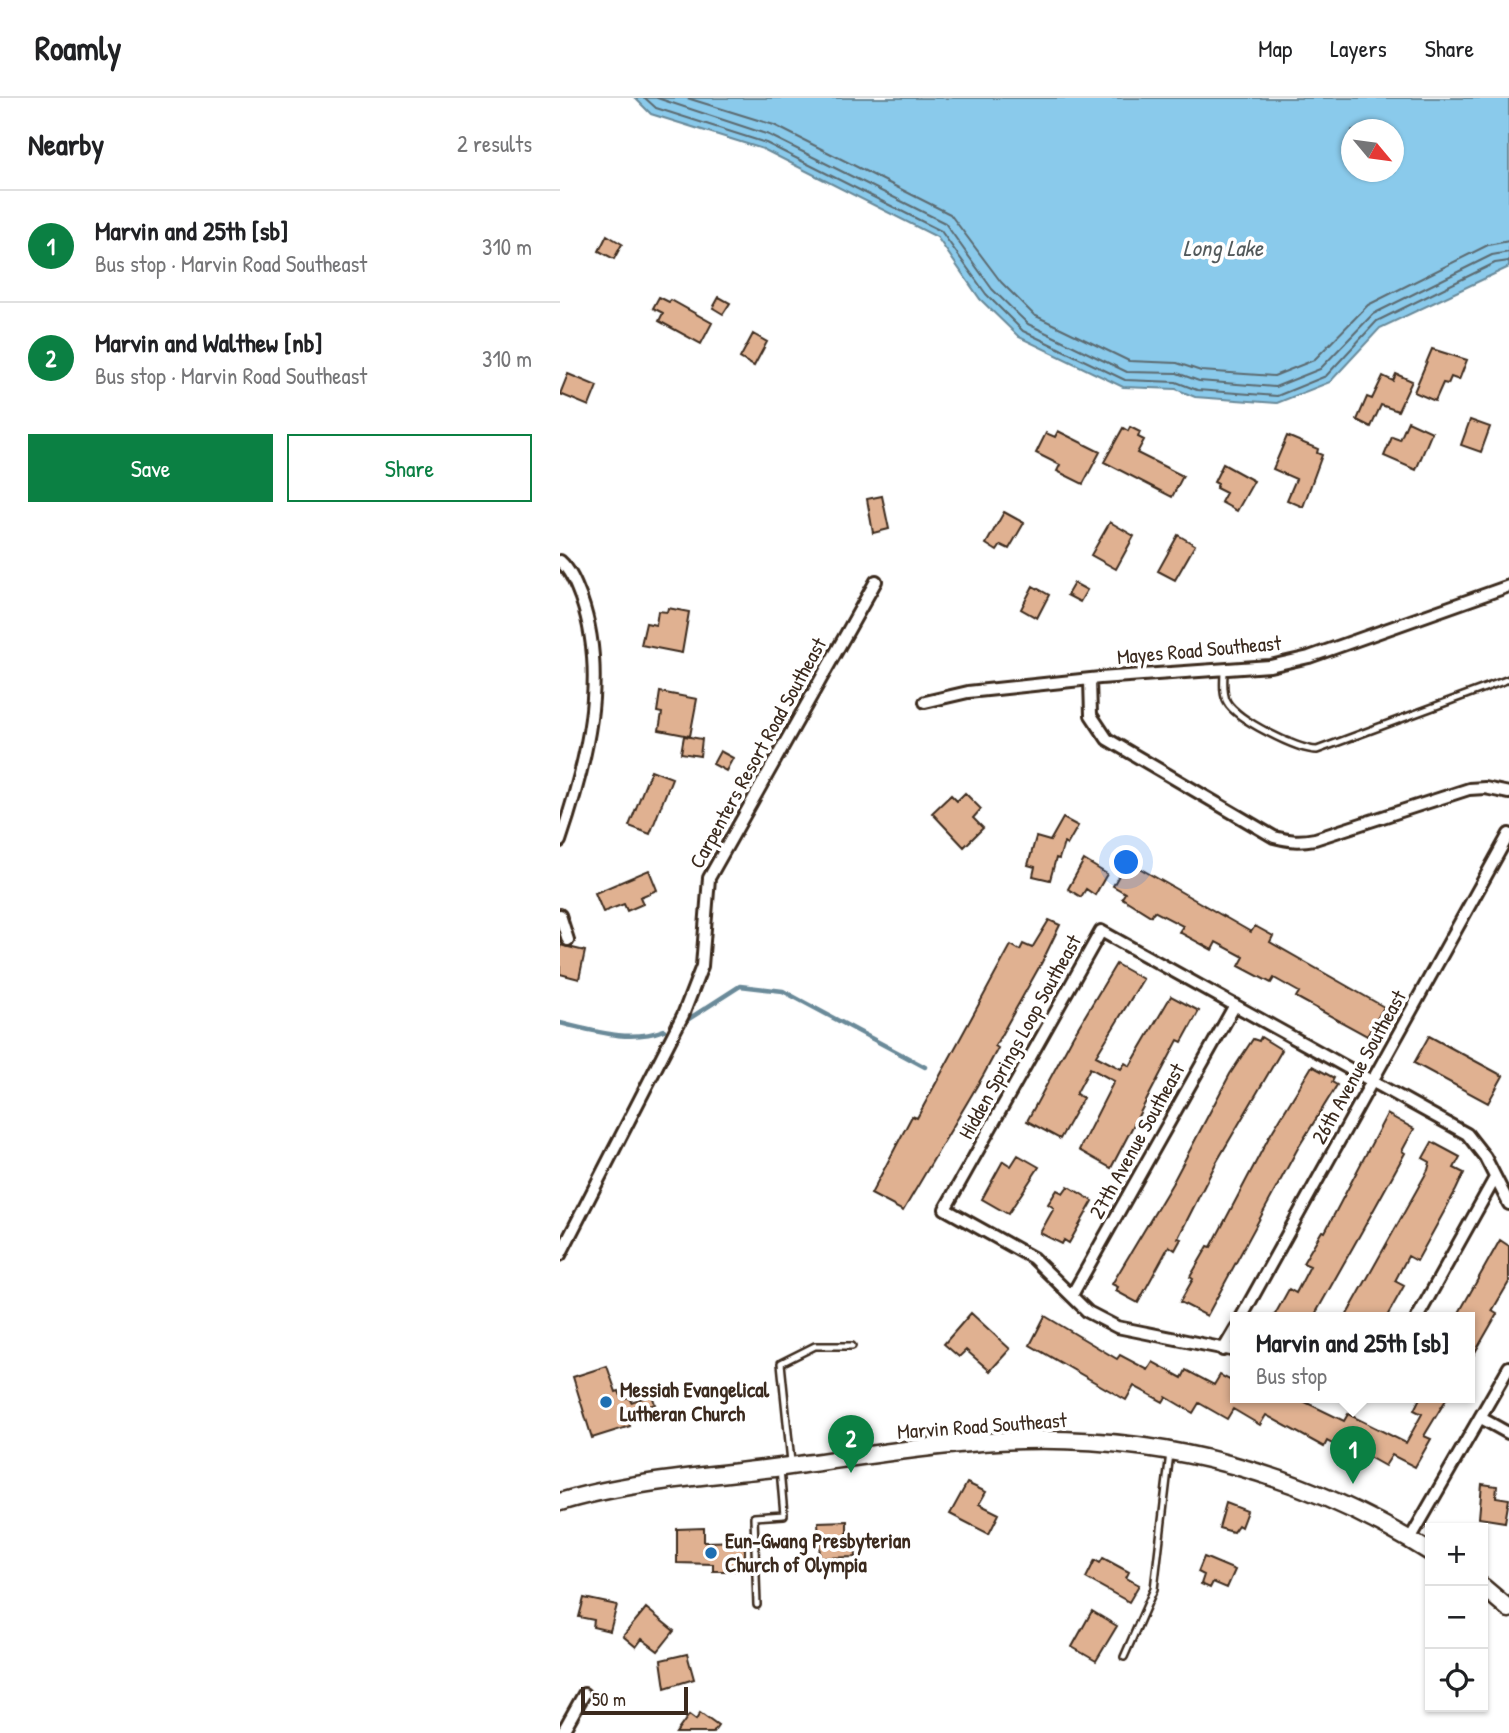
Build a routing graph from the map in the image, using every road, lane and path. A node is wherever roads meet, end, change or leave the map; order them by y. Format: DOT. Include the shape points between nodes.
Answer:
graph roads {
  1 [pos="560,561"];
  2 [pos="876,581"];
  3 [pos="1509,586"];
  4 [pos="1224,670"];
  5 [pos="1509,679"];
  6 [pos="1090,680"];
  7 [pos="925,702"];
  8 [pos="1509,793"];
  9 [pos="1509,834"];
  10 [pos="560,841"];
  11 [pos="560,915"];
  12 [pos="568,940"];
  13 [pos="1235,1005"];
  14 [pos="1371,1083"];
  15 [pos="1495,1178"];
  16 [pos="1509,1204"];
  17 [pos="560,1255"];
  18 [pos="1072,1295"];
  19 [pos="1244,1312"];
  20 [pos="1420,1312"];
  21 [pos="1230,1338"];
  22 [pos="852,1346"];
  23 [pos="1223,1350"];
  24 [pos="1230,1351"];
  25 [pos="1509,1367"];
  26 [pos="1481,1418"];
  27 [pos="1508,1433"];
  28 [pos="1171,1450"];
  29 [pos="785,1467"];
  30 [pos="560,1502"];
  31 [pos="1410,1539"];
  32 [pos="1425,1549"];
  33 [pos="1488,1591"];
  34 [pos="757,1605"];
  35 [pos="1509,1609"];
  36 [pos="1124,1657"];
  37 [pos="584,1694"];
  38 [pos="562,1733"];
  1 -- 10 [label="street" via="576,584 585,611 594,677 582,766"];
  2 -- 17 [label="street, Carpenters Resort Road Southeast" via="709,878 702,966 683,1015"];
  3 -- 4 [label="street, Mayes Road Southeast" via="1309,657"];
  4 -- 5 [label="lane" via="1224,695 1231,709 1307,750"];
  4 -- 6 [label="street, Mayes Road Southeast"];
  6 -- 7 [label="street, Mayes Road Southeast" via="968,692"];
  6 -- 8 [label="street" via="1091,715 1107,739 1288,841 1315,839 1469,789"];
  9 -- 14 [label="street, 26th Avenue Southeast"];
  11 -- 12 [label="street"];
  13 -- 14 [label="street, Hidden Springs Loop Southeast"];
  13 -- 18 [label="street, 27th Avenue Southeast"];
  13 -- 18 [label="street, Hidden Springs Loop Southeast" via="1101,931 1080,967 945,1209 1033,1258"];
  14 -- 15 [label="street, Hidden Springs Loop Southeast" via="1467,1134"];
  14 -- 19 [label="street, 26th Avenue Southeast"];
  15 -- 16 [label="street, Hidden Springs Loop Southeast"];
  15 -- 20 [label="street"];
  18 -- 23 [label="street, Hidden Springs Loop Southeast" via="1088,1312 1117,1327"];
  21 -- 23 [label="street"];
  22 -- 29 [label="lane" via="815,1346 780,1363"];
  23 -- 24 [label="street, Hidden Springs Loop Southeast"];
  25 -- 26 [label="street"];
  26 -- 27 [label="street"];
  26 -- 31 [label="street"];
  28 -- 29 [label="street, Marvin Road Southeast" via="1091,1441 1020,1440"];
  28 -- 31 [label="street, Marvin Road Southeast" via="1279,1478 1338,1501"];
  28 -- 36 [label="lane" via="1154,1589"];
  29 -- 30 [label="street, Marvin Road Southeast"];
  29 -- 34 [label="lane" via="784,1515 754,1517"];
  31 -- 32 [label="street, Marvin Road Southeast"];
  33 -- 35 [label="street"];
  37 -- 38 [label="street"];
}
